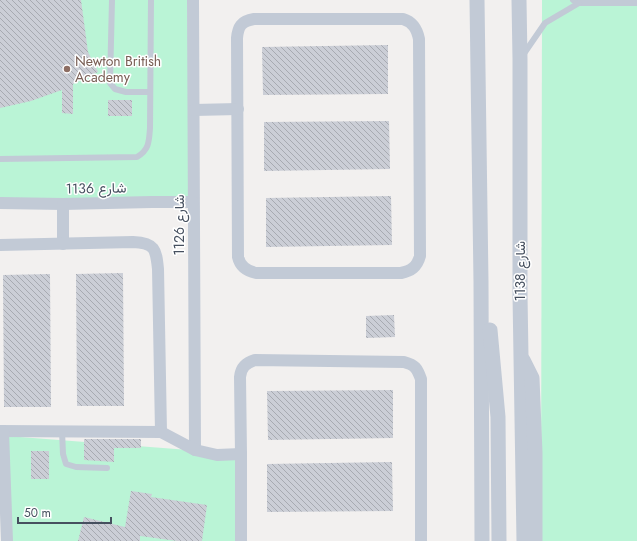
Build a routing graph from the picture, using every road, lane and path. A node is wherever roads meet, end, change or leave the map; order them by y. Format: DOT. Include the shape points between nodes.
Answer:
graph roads {
  1 [pos="112,0"];
  2 [pos="151,0"];
  3 [pos="193,0"];
  4 [pos="477,0"];
  5 [pos="519,0"];
  6 [pos="573,0"];
  7 [pos="579,3"];
  8 [pos="637,3"];
  9 [pos="520,59"];
  10 [pos="150,92"];
  11 [pos="238,109"];
  12 [pos="194,110"];
  13 [pos="0,159"];
  14 [pos="193,202"];
  15 [pos="0,203"];
  16 [pos="63,204"];
  17 [pos="63,244"];
  18 [pos="0,245"];
  19 [pos="481,282"];
  20 [pos="521,358"];
  21 [pos="2,431"];
  22 [pos="62,431"];
  23 [pos="161,432"];
  24 [pos="195,450"];
  25 [pos="241,454"];
  26 [pos="107,468"];
  27 [pos="7,541"];
  28 [pos="241,541"];
  29 [pos="421,541"];
  30 [pos="482,541"];
  31 [pos="499,541"];
  32 [pos="524,541"];
  33 [pos="535,541"];
  1 -- 10 [label="lane" via="110,83 115,89 126,92"];
  2 -- 10 [label="lane"];
  3 -- 12 [label="street, شارع 1126"];
  4 -- 19 [label="street"];
  5 -- 9 [label="street, شارع 1138"];
  6 -- 7 [label="lane"];
  7 -- 8 [label="lane"];
  7 -- 9 [label="lane" via="544,24"];
  9 -- 20 [label="street, شارع 1138"];
  10 -- 13 [label="lane" via="149,142 144,152 137,157"];
  11 -- 11 [label="street" via="238,257 245,269 256,273 400,273 412,269 420,256 419,39 414,26 403,19 245,21 237,38"];
  11 -- 12 [label="street"];
  12 -- 14 [label="street, شارع 1126"];
  14 -- 16 [label="street, شارع 1136"];
  14 -- 24 [label="street, شارع 1126"];
  15 -- 16 [label="street, شارع 1136"];
  16 -- 17 [label="street"];
  17 -- 18 [label="street"];
  17 -- 23 [label="street" via="133,242 145,243 152,247 158,269"];
  19 -- 30 [label="street"];
  19 -- 31 [label="street" via="490,334 498,417"];
  20 -- 32 [label="street, شارع 1138"];
  20 -- 33 [label="street" via="532,378"];
  21 -- 22 [label="street"];
  21 -- 27 [label="street"];
  22 -- 23 [label="street"];
  22 -- 26 [label="lane" via="66,464 76,467"];
  23 -- 24 [label="street"];
  24 -- 25 [label="street" via="217,455"];
  25 -- 28 [label="street"];
  25 -- 29 [label="street" via="240,377 247,363 255,360 411,364 415,366 421,379"];
}
